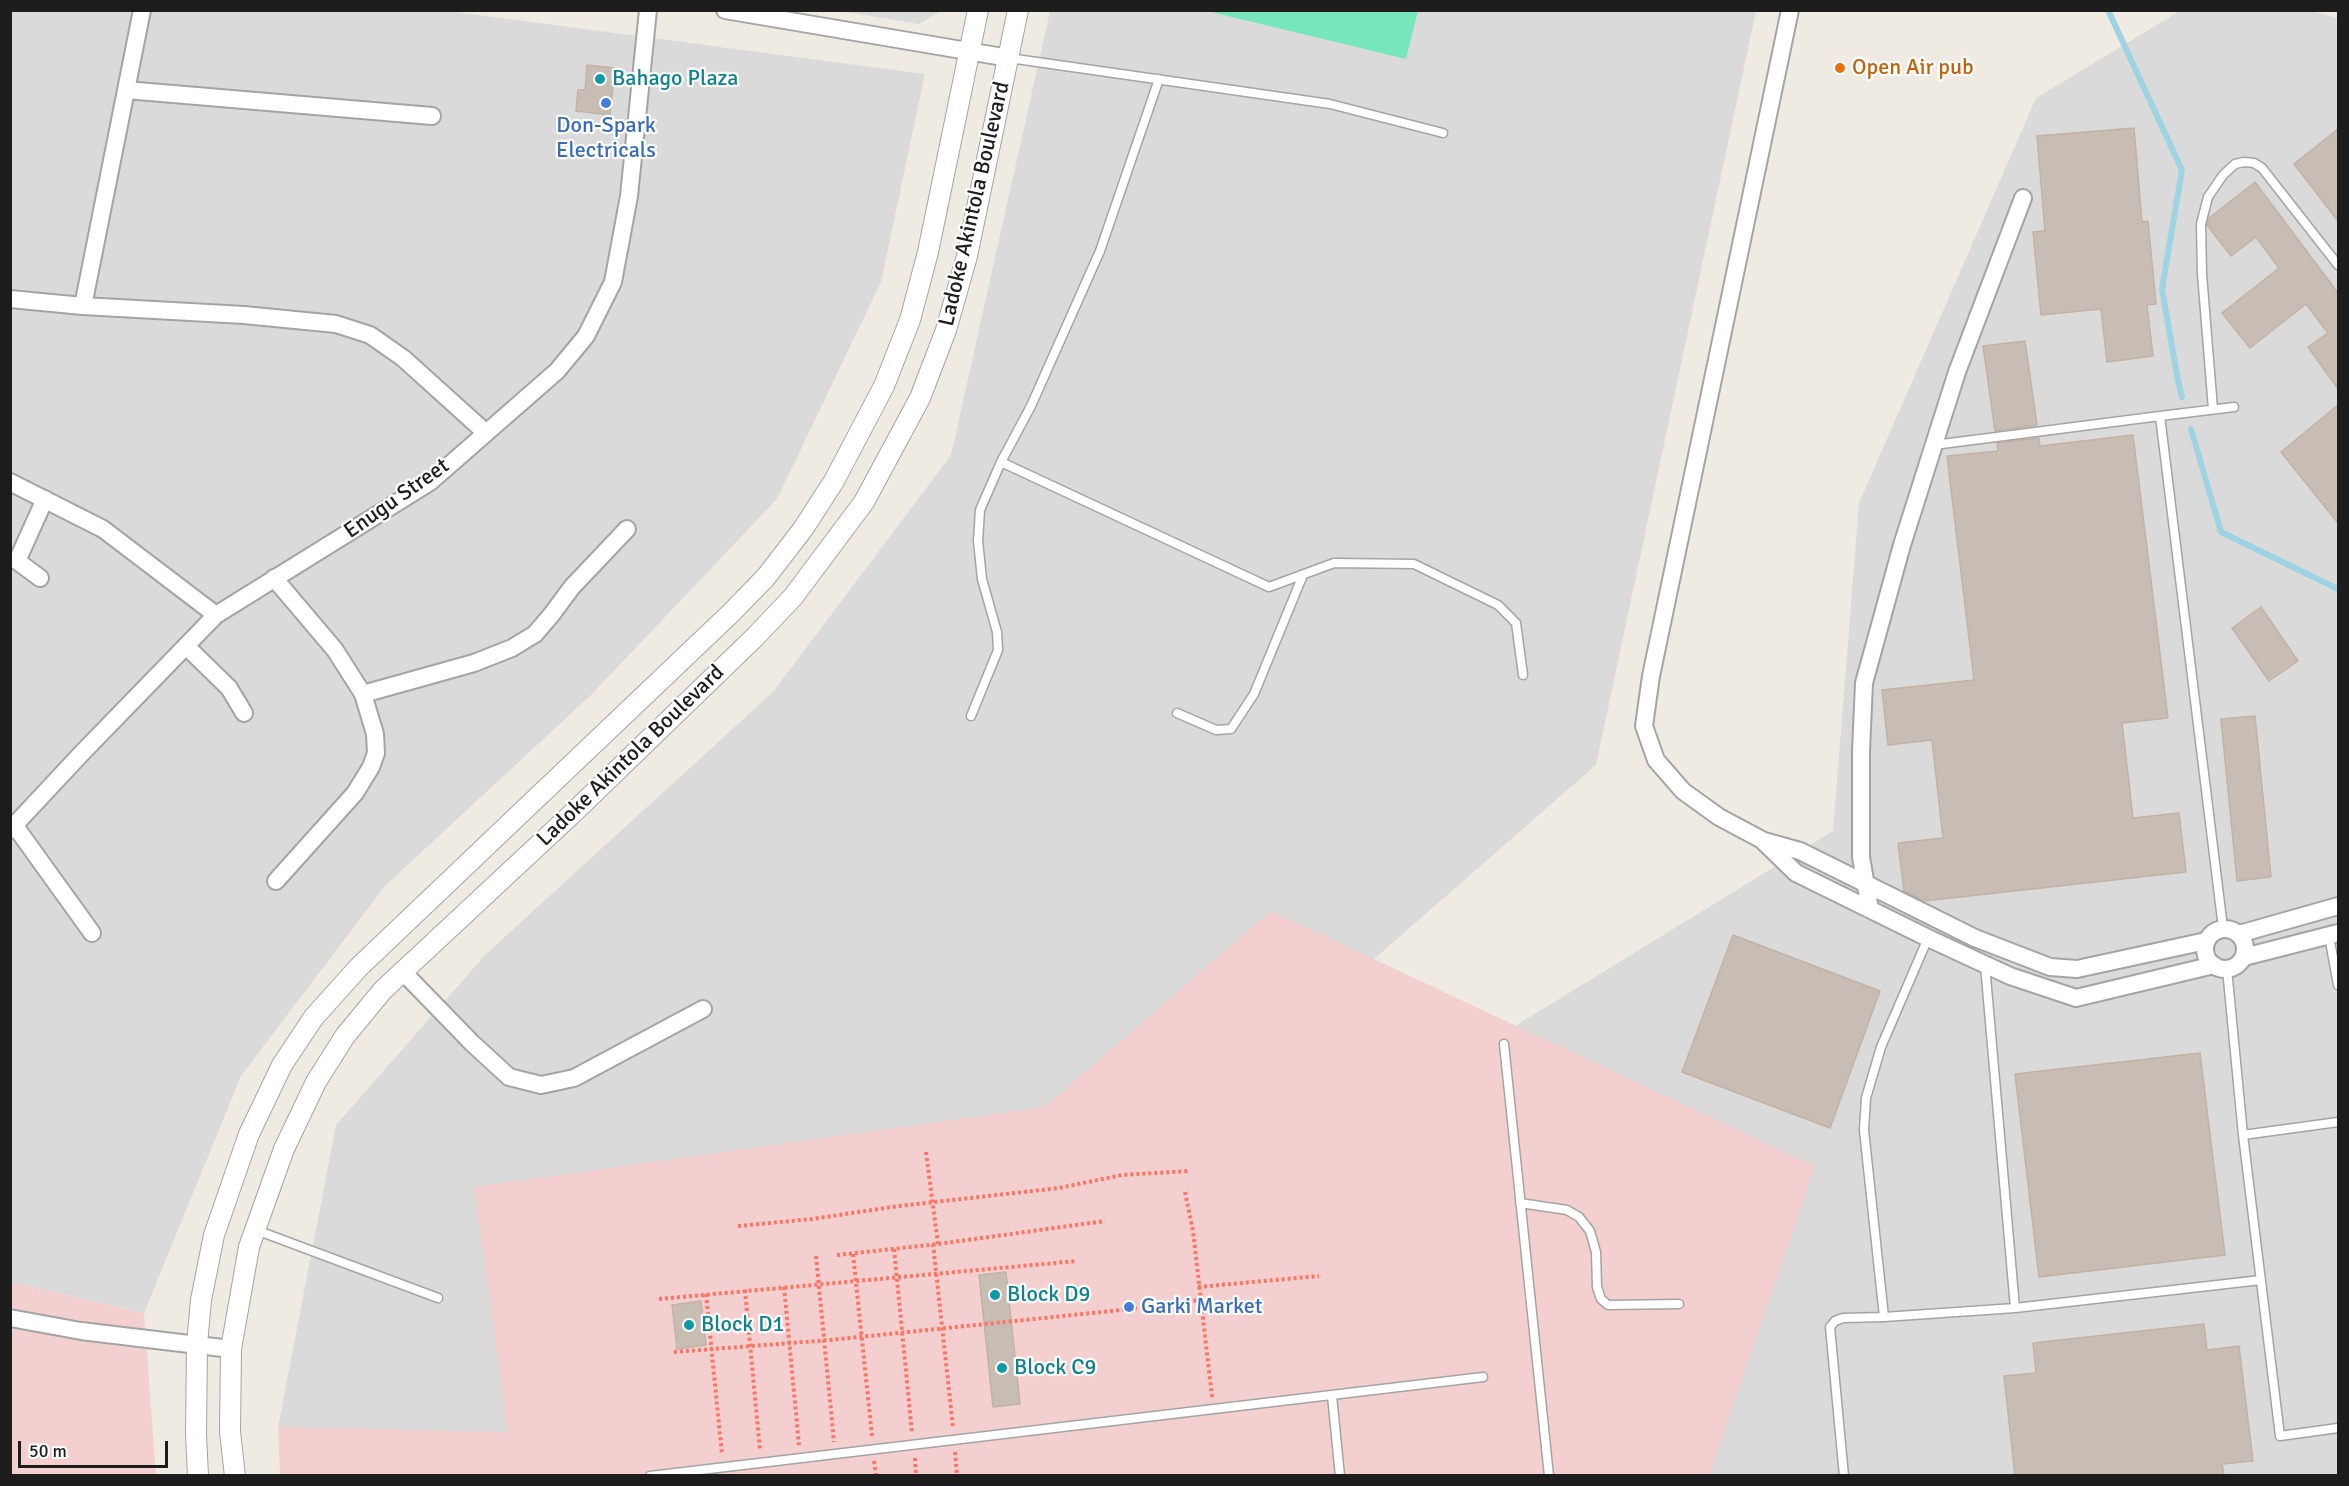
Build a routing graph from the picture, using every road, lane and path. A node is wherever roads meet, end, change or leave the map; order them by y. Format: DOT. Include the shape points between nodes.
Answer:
graph roads {
  1 [pos="142,10"];
  2 [pos="648,10"];
  3 [pos="724,10"];
  4 [pos="978,10"];
  5 [pos="1018,10"];
  6 [pos="1790,10"];
  7 [pos="799,16"];
  8 [pos="970,53"];
  9 [pos="1009,58"];
  10 [pos="1159,79"];
  11 [pos="126,90"];
  12 [pos="432,116"];
  13 [pos="1443,133"];
  14 [pos="2023,198"];
  15 [pos="2338,265"];
  16 [pos="10,299"];
  17 [pos="83,306"];
  18 [pos="2234,407"];
  19 [pos="2213,410"];
  20 [pos="2160,416"];
  21 [pos="486,432"];
  22 [pos="1934,445"];
  23 [pos="1001,462"];
  24 [pos="10,482"];
  25 [pos="45,499"];
  26 [pos="627,529"];
  27 [pos="1303,575"];
  28 [pos="39,578"];
  29 [pos="274,578"];
  30 [pos="216,615"];
  31 [pos="186,646"];
  32 [pos="1523,675"];
  33 [pos="363,694"];
  34 [pos="1177,713"];
  35 [pos="244,714"];
  36 [pos="971,716"];
  37 [pos="13,828"];
  38 [pos="1764,841"];
  39 [pos="276,881"];
  40 [pos="1866,883"];
  41 [pos="2338,906"];
  42 [pos="1870,909"];
  43 [pos="2231,931"];
  44 [pos="92,933"];
  45 [pos="2334,935"];
  46 [pos="1928,938"];
  47 [pos="2206,941"];
  48 [pos="2244,957"];
  49 [pos="1985,965"];
  50 [pos="2220,967"];
  51 [pos="403,972"];
  52 [pos="2338,985"];
  53 [pos="703,1009"];
  54 [pos="1504,1044"];
  55 [pos="2338,1122"];
  56 [pos="2243,1135"];
  57 [pos="926,1152"];
  58 [pos="1189,1171"];
  59 [pos="1185,1192"];
  60 [pos="933,1202"];
  61 [pos="1520,1203"];
  62 [pos="1105,1221"];
  63 [pos="738,1226"];
  64 [pos="256,1230"];
  65 [pos="936,1244"];
  66 [pos="894,1249"];
  67 [pos="853,1254"];
  68 [pos="837,1255"];
  69 [pos="816,1256"];
  70 [pos="1077,1261"];
  71 [pos="936,1274"];
  72 [pos="1319,1276"];
  73 [pos="897,1278"];
  74 [pos="2261,1280"];
  75 [pos="857,1281"];
  76 [pos="818,1284"];
  77 [pos="784,1287"];
  78 [pos="1198,1287"];
  79 [pos="745,1290"];
  80 [pos="706,1294"];
  81 [pos="438,1298"];
  82 [pos="659,1299"];
  83 [pos="1200,1300"];
  84 [pos="1679,1304"];
  85 [pos="2015,1308"];
  86 [pos="1884,1317"];
  87 [pos="10,1318"];
  88 [pos="943,1328"];
  89 [pos="902,1332"];
  90 [pos="862,1337"];
  91 [pos="824,1341"];
  92 [pos="196,1344"];
  93 [pos="789,1344"];
  94 [pos="750,1346"];
  95 [pos="231,1349"];
  96 [pos="712,1350"];
  97 [pos="674,1352"];
  98 [pos="1483,1377"];
  99 [pos="1332,1396"];
  100 [pos="1214,1410"];
  101 [pos="2338,1428"];
  102 [pos="954,1441"];
  103 [pos="913,1445"];
  104 [pos="873,1449"];
  105 [pos="835,1454"];
  106 [pos="800,1457"];
  107 [pos="761,1462"];
  108 [pos="723,1467"];
  109 [pos="198,1476"];
  110 [pos="235,1476"];
  111 [pos="650,1476"];
  112 [pos="876,1476"];
  113 [pos="916,1476"];
  114 [pos="957,1476"];
  115 [pos="1340,1476"];
  116 [pos="1549,1476"];
  117 [pos="1844,1476"];
  1 -- 11 [label="street"];
  2 -- 21 [label="street, Enugu Street" via="629,196 613,282 586,336 557,371"];
  3 -- 7 [label="street"];
  4 -- 8 [label="street, Ladoke Akintola Boulevard"];
  5 -- 9 [label="street, Ladoke Akintola Boulevard"];
  6 -- 38 [label="street" via="1651,676 1644,726 1656,760 1683,791 1719,817"];
  7 -- 8 [label="street"];
  8 -- 9 [label="street"];
  8 -- 92 [label="street, Ladoke Akintola Boulevard" via="910,320 884,386 834,481 779,561 731,613 359,967 315,1017 282,1065 249,1134 214,1235"];
  9 -- 10 [label="lane"];
  9 -- 51 [label="street, Ladoke Akintola Boulevard" via="967,256 946,330 920,398 864,502 793,597 755,637"];
  10 -- 13 [label="lane" via="1330,104"];
  10 -- 23 [label="lane" via="1100,251 1031,406"];
  11 -- 12 [label="street"];
  11 -- 17 [label="street"];
  14 -- 22 [label="street"];
  15 -- 19 [label="lane" via="2262,168 2244,162 2235,164 2223,175 2208,197 2201,224"];
  16 -- 17 [label="street"];
  17 -- 21 [label="street" via="336,324 370,335 403,358"];
  18 -- 19 [label="lane"];
  19 -- 20 [label="lane"];
  20 -- 22 [label="lane"];
  20 -- 43 [label="lane"];
  21 -- 29 [label="street, Enugu Street" via="430,482"];
  22 -- 40 [label="street" via="1864,683 1861,846"];
  23 -- 27 [label="lane" via="1269,586"];
  23 -- 36 [label="lane" via="980,510 978,541 998,650"];
  24 -- 25 [label="street"];
  25 -- 28 [label="street" via="17,561"];
  25 -- 30 [label="street" via="103,529"];
  26 -- 33 [label="street" via="572,586 535,634 474,663"];
  27 -- 32 [label="lane" via="1335,563 1414,564 1498,605 1516,623"];
  27 -- 34 [label="lane" via="1254,694 1231,729 1216,730"];
  29 -- 30 [label="street, Enugu Street"];
  29 -- 33 [label="street" via="335,650"];
  30 -- 31 [label="street, Enugu Street"];
  31 -- 35 [label="street" via="229,688"];
  31 -- 37 [label="street, Enugu Street"];
  33 -- 39 [label="street" via="375,734 376,753 371,767 355,794"];
  37 -- 44 [label="street"];
  38 -- 40 [label="street" via="1800,850"];
  38 -- 42 [label="street" via="1796,873"];
  40 -- 42 [label="street"];
  40 -- 47 [label="street" via="1975,938 2050,967 2077,969"];
  41 -- 43 [label="street"];
  42 -- 46 [label="street"];
  43 -- 47 [label="street" via="2216,930"];
  43 -- 48 [label="street" via="2244,940"];
  45 -- 48 [label="street"];
  45 -- 52 [label="lane"];
  46 -- 49 [label="street"];
  46 -- 86 [label="lane" via="1881,1047 1866,1098 1864,1130"];
  47 -- 50 [label="street" via="2206,954"];
  48 -- 50 [label="street" via="2240,963"];
  49 -- 50 [label="street" via="2076,998"];
  49 -- 85 [label="lane"];
  50 -- 56 [label="lane"];
  51 -- 53 [label="street" via="509,1077 541,1085 574,1078"];
  51 -- 64 [label="street, Ladoke Akintola Boulevard" via="345,1036 316,1082 284,1149"];
  54 -- 61 [label="lane"];
  55 -- 56 [label="lane"];
  56 -- 74 [label="lane"];
  57 -- 60 [label="path"];
  58 -- 60 [label="path" via="1122,1175 1059,1188"];
  59 -- 78 [label="path"];
  60 -- 63 [label="path"];
  60 -- 65 [label="path"];
  61 -- 84 [label="lane" via="1567,1210 1579,1218 1590,1231 1596,1252 1597,1287 1608,1305"];
  61 -- 116 [label="lane"];
  62 -- 65 [label="path"];
  64 -- 81 [label="lane"];
  64 -- 95 [label="street, Ladoke Akintola Boulevard" via="249,1247"];
  65 -- 66 [label="path"];
  65 -- 71 [label="path"];
  66 -- 67 [label="path"];
  66 -- 73 [label="path"];
  67 -- 68 [label="path"];
  67 -- 75 [label="path"];
  69 -- 76 [label="path"];
  70 -- 71 [label="path"];
  71 -- 73 [label="path"];
  71 -- 88 [label="path"];
  72 -- 78 [label="path"];
  73 -- 75 [label="path"];
  73 -- 89 [label="path"];
  74 -- 85 [label="lane"];
  74 -- 101 [label="lane" via="2280,1436"];
  75 -- 76 [label="path"];
  75 -- 90 [label="path"];
  76 -- 77 [label="path"];
  76 -- 91 [label="path"];
  77 -- 79 [label="path"];
  77 -- 93 [label="path"];
  78 -- 83 [label="path"];
  79 -- 80 [label="path"];
  79 -- 94 [label="path"];
  80 -- 82 [label="path"];
  80 -- 96 [label="path"];
  83 -- 88 [label="path"];
  83 -- 100 [label="path"];
  85 -- 86 [label="lane"];
  86 -- 117 [label="lane" via="1843,1317 1830,1327"];
  87 -- 92 [label="street" via="81,1331"];
  88 -- 89 [label="path"];
  88 -- 102 [label="path"];
  89 -- 90 [label="path"];
  89 -- 103 [label="path"];
  90 -- 91 [label="path"];
  90 -- 104 [label="path"];
  91 -- 93 [label="path"];
  91 -- 105 [label="path"];
  92 -- 95 [label="street"];
  92 -- 109 [label="street, Ladoke Akintola Boulevard"];
  93 -- 94 [label="path"];
  93 -- 106 [label="path"];
  94 -- 96 [label="path"];
  94 -- 107 [label="path"];
  95 -- 110 [label="street, Ladoke Akintola Boulevard" via="230,1432"];
  96 -- 97 [label="path"];
  96 -- 108 [label="path"];
  98 -- 99 [label="lane"];
  99 -- 100 [label="lane"];
  99 -- 115 [label="lane"];
  100 -- 102 [label="lane"];
  102 -- 103 [label="lane"];
  102 -- 114 [label="path"];
  103 -- 104 [label="lane"];
  103 -- 113 [label="path"];
  104 -- 105 [label="lane"];
  104 -- 112 [label="path"];
  105 -- 106 [label="lane"];
  106 -- 107 [label="lane"];
  107 -- 108 [label="lane"];
  108 -- 111 [label="lane"];
}
